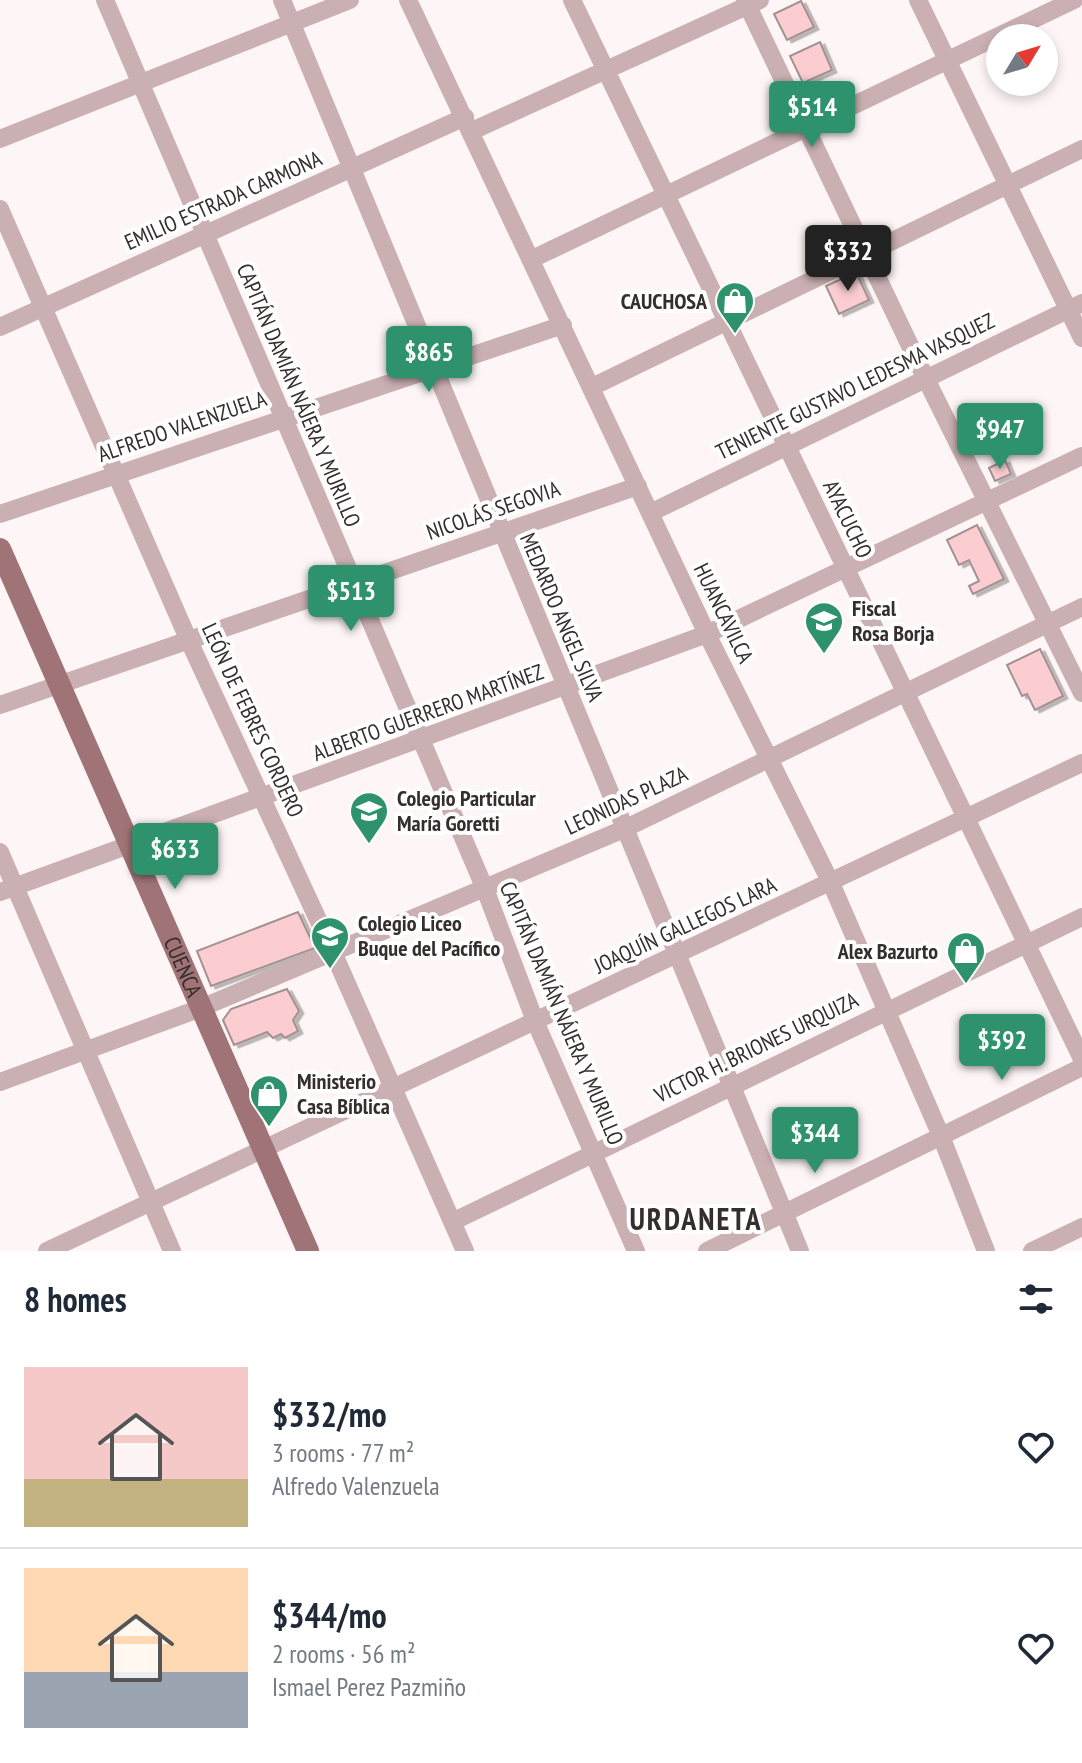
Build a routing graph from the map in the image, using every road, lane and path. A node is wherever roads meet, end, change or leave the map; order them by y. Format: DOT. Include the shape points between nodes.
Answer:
graph roads {
  1 [pos="105,0"];
  2 [pos="282,0"];
  3 [pos="350,0"];
  4 [pos="408,0"];
  5 [pos="572,0"];
  6 [pos="918,0"];
  7 [pos="1074,0"];
  8 [pos="751,2"];
  9 [pos="292,22"];
  10 [pos="946,59"];
  11 [pos="606,70"];
  12 [pos="139,83"];
  13 [pos="469,124"];
  14 [pos="807,128"];
  15 [pos="0,139"];
  16 [pos="1082,149"];
  17 [pos="352,168"];
  18 [pos="1007,185"];
  19 [pos="665,195"];
  20 [pos="0,209"];
  21 [pos="205,235"];
  22 [pos="865,254"];
  23 [pos="532,259"];
  24 [pos="44,307"];
  25 [pos="1075,307"];
  26 [pos="725,321"];
  27 [pos="563,325"];
  28 [pos="0,327"];
  29 [pos="1082,338"];
  30 [pos="433,371"];
  31 [pos="925,377"];
  32 [pos="592,387"];
  33 [pos="281,417"];
  34 [pos="786,446"];
  35 [pos="1082,456"];
  36 [pos="116,474"];
  37 [pos="638,486"];
  38 [pos="986,502"];
  39 [pos="650,513"];
  40 [pos="0,514"];
  41 [pos="501,533"];
  42 [pos="0,549"];
  43 [pos="847,570"];
  44 [pos="353,583"];
  45 [pos="1082,607"];
  46 [pos="1047,623"];
  47 [pos="707,634"];
  48 [pos="189,641"];
  49 [pos="60,685"];
  50 [pos="565,688"];
  51 [pos="906,692"];
  52 [pos="1082,693"];
  53 [pos="0,705"];
  54 [pos="419,740"];
  55 [pos="769,759"];
  56 [pos="1082,763"];
  57 [pos="262,797"];
  58 [pos="968,818"];
  59 [pos="624,829"];
  60 [pos="130,845"];
  61 [pos="0,852"];
  62 [pos="831,883"];
  63 [pos="485,889"];
  64 [pos="7,890"];
  65 [pos="1082,917"];
  66 [pos="1027,944"];
  67 [pos="333,952"];
  68 [pos="677,955"];
  69 [pos="201,1008"];
  70 [pos="887,1010"];
  71 [pos="535,1021"];
  72 [pos="85,1051"];
  73 [pos="1082,1059"];
  74 [pos="1082,1067"];
  75 [pos="0,1082"];
  76 [pos="731,1087"];
  77 [pos="394,1090"];
  78 [pos="941,1136"];
  79 [pos="264,1151"];
  80 [pos="594,1152"];
  81 [pos="151,1202"];
  82 [pos="784,1213"];
  83 [pos="452,1222"];
  84 [pos="1082,1227"];
  85 [pos="47,1251"];
  86 [pos="172,1251"];
  87 [pos="308,1251"];
  88 [pos="465,1251"];
  89 [pos="636,1251"];
  90 [pos="707,1251"];
  91 [pos="800,1251"];
  92 [pos="986,1251"];
  93 [pos="1032,1251"];
  1 -- 12 [label="street, CAPITÁN DAMIÁN NÁJERA Y MURILLO"];
  2 -- 9 [label="street, MEDARDO ANGEL SILVA"];
  3 -- 9 [label="street"];
  4 -- 13 [label="street, HUANCAVILCA"];
  5 -- 11 [label="street, AYACUCHO"];
  6 -- 10 [label="street"];
  7 -- 10 [label="street"];
  8 -- 11 [label="street, EMILIO ESTRADA CARMONA"];
  8 -- 14 [label="street"];
  9 -- 12 [label="street"];
  9 -- 17 [label="street, MEDARDO ANGEL SILVA"];
  10 -- 14 [label="street"];
  10 -- 18 [label="street"];
  11 -- 13 [label="street, EMILIO ESTRADA CARMONA"];
  11 -- 19 [label="street, AYACUCHO"];
  12 -- 15 [label="street"];
  12 -- 21 [label="street, CAPITÁN DAMIÁN NÁJERA Y MURILLO"];
  13 -- 17 [label="street, EMILIO ESTRADA CARMONA"];
  13 -- 23 [label="street, HUANCAVILCA"];
  14 -- 19 [label="street"];
  14 -- 22 [label="street"];
  16 -- 18 [label="street"];
  17 -- 21 [label="street, EMILIO ESTRADA CARMONA"];
  17 -- 30 [label="street, MEDARDO ANGEL SILVA"];
  18 -- 22 [label="street"];
  18 -- 25 [label="street"];
  19 -- 23 [label="street"];
  19 -- 26 [label="street, AYACUCHO"];
  20 -- 24 [label="street, LEÓN DE FEBRES CORDERO"];
  21 -- 24 [label="street, EMILIO ESTRADA CARMONA"];
  21 -- 33 [label="street, CAPITÁN DAMIÁN NÁJERA Y MURILLO"];
  22 -- 26 [label="street"];
  22 -- 31 [label="street"];
  23 -- 27 [label="street, HUANCAVILCA"];
  24 -- 28 [label="street, EMILIO ESTRADA CARMONA"];
  24 -- 36 [label="street, LEÓN DE FEBRES CORDERO"];
  25 -- 29 [label="street"];
  25 -- 31 [label="street, TENIENTE GUSTAVO LEDESMA VASQUEZ"];
  26 -- 32 [label="street"];
  26 -- 34 [label="street, AYACUCHO"];
  27 -- 30 [label="street, ALFREDO VALENZUELA"];
  27 -- 32 [label="street, HUANCAVILCA"];
  30 -- 33 [label="street, ALFREDO VALENZUELA"];
  30 -- 41 [label="street, MEDARDO ANGEL SILVA"];
  31 -- 34 [label="street, TENIENTE GUSTAVO LEDESMA VASQUEZ"];
  31 -- 38 [label="street"];
  32 -- 37 [label="street, HUANCAVILCA"];
  33 -- 36 [label="street, ALFREDO VALENZUELA"];
  33 -- 44 [label="street, CAPITÁN DAMIÁN NÁJERA Y MURILLO"];
  34 -- 39 [label="street, TENIENTE GUSTAVO LEDESMA VASQUEZ"];
  34 -- 43 [label="street, AYACUCHO"];
  35 -- 38 [label="street, ALBERTO GUERRERO MARTÍNEZ"];
  36 -- 40 [label="street, ALFREDO VALENZUELA"];
  36 -- 48 [label="street, LEÓN DE FEBRES CORDERO"];
  37 -- 39 [label="street, HUANCAVILCA"];
  37 -- 41 [label="street, NICOLÁS SEGOVIA"];
  38 -- 43 [label="street, ALBERTO GUERRERO MARTÍNEZ"];
  38 -- 46 [label="street"];
  39 -- 47 [label="street, HUANCAVILCA"];
  41 -- 44 [label="street, NICOLÁS SEGOVIA"];
  41 -- 50 [label="street, MEDARDO ANGEL SILVA"];
  42 -- 49 [label="main road, CUENCA"];
  43 -- 47 [label="street, ALBERTO GUERRERO MARTÍNEZ"];
  43 -- 51 [label="street, AYACUCHO"];
  44 -- 48 [label="street, NICOLÁS SEGOVIA"];
  44 -- 54 [label="street, CAPITÁN DAMIÁN NÁJERA Y MURILLO"];
  45 -- 46 [label="street, LEONIDAS PLAZA"];
  46 -- 51 [label="street, LEONIDAS PLAZA"];
  46 -- 52 [label="street"];
  47 -- 50 [label="street, ALBERTO GUERRERO MARTÍNEZ"];
  47 -- 55 [label="street, HUANCAVILCA"];
  48 -- 49 [label="street, NICOLÁS SEGOVIA"];
  48 -- 57 [label="street, LEÓN DE FEBRES CORDERO"];
  49 -- 53 [label="street, NICOLÁS SEGOVIA"];
  49 -- 60 [label="main road, CUENCA"];
  50 -- 54 [label="street, ALBERTO GUERRERO MARTÍNEZ"];
  50 -- 59 [label="street, MEDARDO ANGEL SILVA"];
  51 -- 55 [label="street, LEONIDAS PLAZA"];
  51 -- 58 [label="street, AYACUCHO"];
  54 -- 57 [label="street, ALBERTO GUERRERO MARTÍNEZ"];
  54 -- 63 [label="street, CAPITÁN DAMIÁN NÁJERA Y MURILLO"];
  55 -- 59 [label="street, LEONIDAS PLAZA"];
  55 -- 62 [label="street, HUANCAVILCA"];
  56 -- 58 [label="street, JOAQUÍN GALLEGOS LARA"];
  57 -- 60 [label="street, ALBERTO GUERRERO MARTÍNEZ"];
  57 -- 67 [label="street, LEÓN DE FEBRES CORDERO"];
  58 -- 62 [label="street, JOAQUÍN GALLEGOS LARA"];
  58 -- 66 [label="street, AYACUCHO"];
  59 -- 63 [label="street, LEONIDAS PLAZA"];
  59 -- 68 [label="street, MEDARDO ANGEL SILVA"];
  60 -- 64 [label="street, ALBERTO GUERRERO MARTÍNEZ"];
  60 -- 69 [label="main road, CUENCA"];
  61 -- 64 [label="street"];
  62 -- 68 [label="street, JOAQUÍN GALLEGOS LARA"];
  62 -- 70 [label="street, HUANCAVILCA"];
  63 -- 67 [label="street, LEONIDAS PLAZA"];
  63 -- 71 [label="street, CAPITÁN DAMIÁN NÁJERA Y MURILLO"];
  64 -- 72 [label="street"];
  65 -- 66 [label="street, VICTOR H. BRIONES URQUIZA"];
  66 -- 70 [label="street, VICTOR H. BRIONES URQUIZA"];
  66 -- 73 [label="street, AYACUCHO"];
  67 -- 69 [label="street, LEONIDAS PLAZA"];
  67 -- 77 [label="street, LEÓN DE FEBRES CORDERO"];
  68 -- 71 [label="street, JOAQUÍN GALLEGOS LARA"];
  68 -- 76 [label="street, MEDARDO ANGEL SILVA"];
  69 -- 72 [label="street, LEONIDAS PLAZA"];
  69 -- 79 [label="main road, CUENCA"];
  70 -- 76 [label="street, VICTOR H. BRIONES URQUIZA"];
  70 -- 78 [label="street, HUANCAVILCA"];
  71 -- 77 [label="street, JOAQUÍN GALLEGOS LARA"];
  71 -- 80 [label="street, CAPITÁN DAMIÁN NÁJERA Y MURILLO"];
  72 -- 75 [label="street, LEONIDAS PLAZA"];
  72 -- 81 [label="street"];
  74 -- 78 [label="street"];
  76 -- 80 [label="street, VICTOR H. BRIONES URQUIZA"];
  76 -- 82 [label="street, MEDARDO ANGEL SILVA"];
  77 -- 79 [label="street, JOAQUÍN GALLEGOS LARA"];
  77 -- 83 [label="street, LEÓN DE FEBRES CORDERO"];
  78 -- 82 [label="street"];
  78 -- 92 [label="street, HUANCAVILCA"];
  79 -- 81 [label="street, JOAQUÍN GALLEGOS LARA"];
  79 -- 87 [label="main road, CUENCA"];
  80 -- 83 [label="street, VICTOR H. BRIONES URQUIZA"];
  80 -- 89 [label="street, CAPITÁN DAMIÁN NÁJERA Y MURILLO"];
  81 -- 85 [label="street, JOAQUÍN GALLEGOS LARA"];
  81 -- 86 [label="street"];
  82 -- 90 [label="street"];
  82 -- 91 [label="street, MEDARDO ANGEL SILVA"];
  83 -- 88 [label="street, LEÓN DE FEBRES CORDERO"];
  84 -- 93 [label="street"];
}
